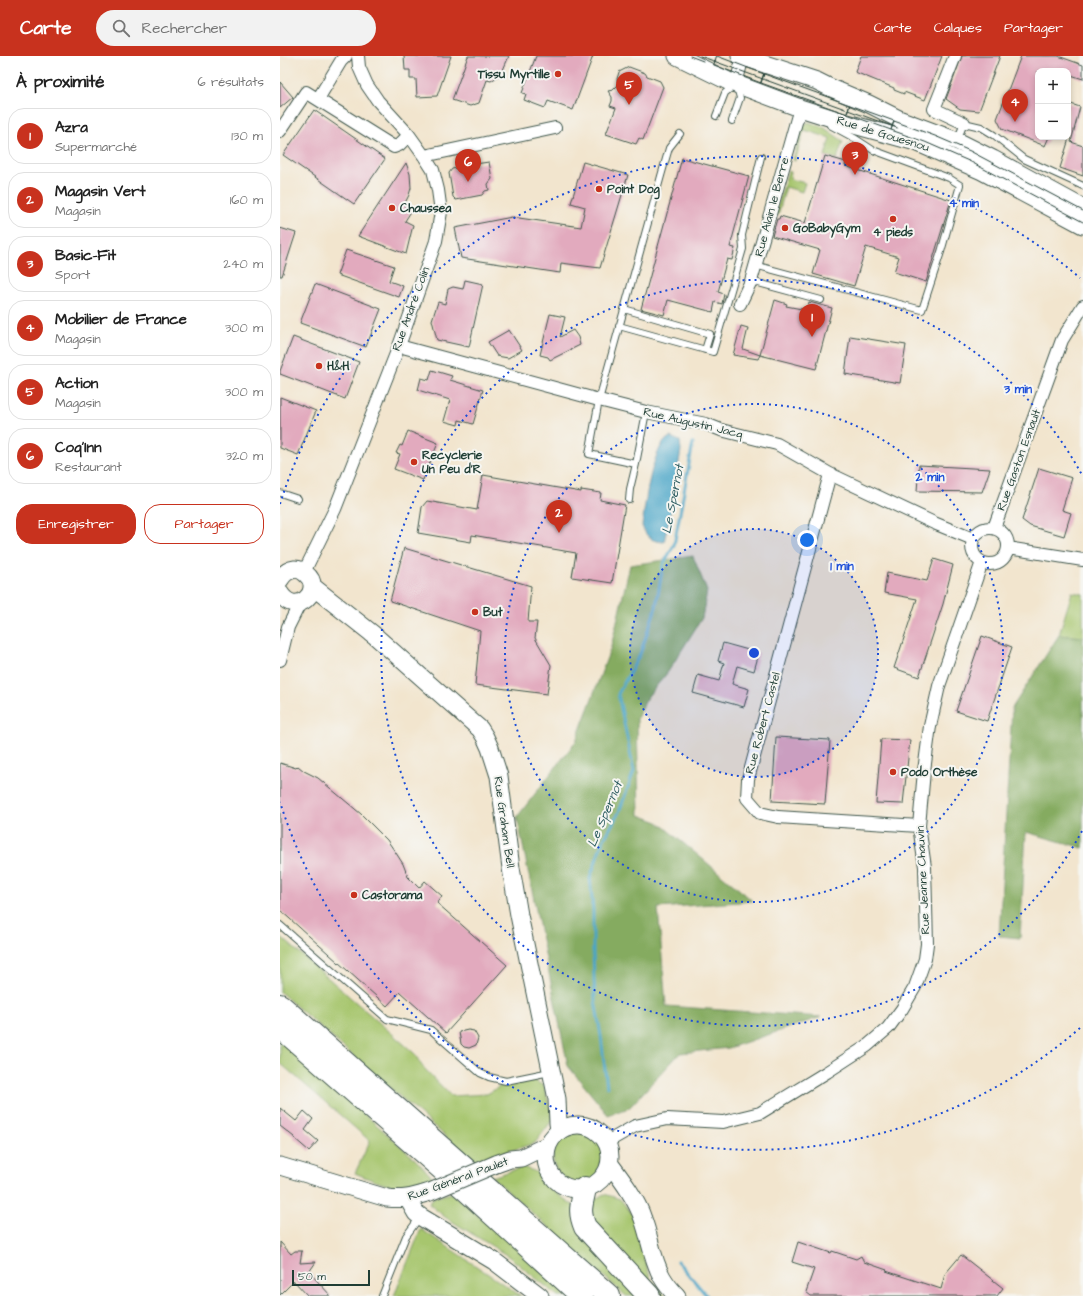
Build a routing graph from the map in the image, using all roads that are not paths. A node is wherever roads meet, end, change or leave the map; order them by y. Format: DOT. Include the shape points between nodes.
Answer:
graph roads {
  1 [pos="346,56"];
  2 [pos="358,56"];
  3 [pos="677,56"];
  4 [pos="742,56"];
  5 [pos="955,56"];
  6 [pos="736,84"];
  7 [pos="318,99"];
  8 [pos="804,110"];
  9 [pos="716,116"];
  10 [pos="732,121"];
  11 [pos="964,123"];
  12 [pos="555,128"];
  13 [pos="280,131"];
  14 [pos="680,134"];
  15 [pos="409,135"];
  16 [pos="956,141"];
  17 [pos="424,156"];
  18 [pos="762,157"];
  19 [pos="1083,186"];
  20 [pos="1083,208"];
  21 [pos="1083,225"];
  22 [pos="755,265"];
  23 [pos="751,281"];
  24 [pos="821,300"];
  25 [pos="740,304"];
  26 [pos="1083,306"];
  27 [pos="624,309"];
  28 [pos="619,326"];
  29 [pos="398,346"];
  30 [pos="705,350"];
  31 [pos="599,400"];
  32 [pos="646,412"];
  33 [pos="636,464"];
  34 [pos="830,474"];
  35 [pos="280,493"];
  36 [pos="298,498"];
  37 [pos="629,500"];
  38 [pos="994,528"];
  39 [pos="973,539"];
  40 [pos="1008,548"];
  41 [pos="1083,560"];
  42 [pos="982,562"];
  43 [pos="280,580"];
  44 [pos="298,592"];
  45 [pos="280,660"];
  46 [pos="920,826"];
  47 [pos="280,925"];
  48 [pos="280,1005"];
  49 [pos="280,1027"];
  50 [pos="552,1072"];
  51 [pos="557,1099"];
  52 [pos="578,1124"];
  53 [pos="559,1130"];
  54 [pos="607,1142"];
  55 [pos="548,1145"];
  56 [pos="521,1158"];
  57 [pos="610,1164"];
  58 [pos="280,1166"];
  59 [pos="548,1169"];
  60 [pos="592,1185"];
  61 [pos="630,1194"];
  62 [pos="408,1199"];
  63 [pos="420,1217"];
  64 [pos="382,1296"];
  65 [pos="540,1296"];
  66 [pos="582,1296"];
  67 [pos="609,1296"];
  68 [pos="649,1296"];
  69 [pos="677,1296"];
  1 -- 7 [label="street" via="341,60"];
  2 -- 15 [label="street, Rue André Colin" via="359,67 367,85"];
  3 -- 6 [label="street, Rue de Gouesnou"];
  4 -- 6 [label="street"];
  4 -- 16 [label="street, Rue de Gouesnou" via="817,81 901,120"];
  5 -- 11 [label="street" via="934,109"];
  6 -- 8 [label="street, Rue de Gouesnou"];
  6 -- 9 [label="lane" via="725,93"];
  6 -- 10 [label="lane" via="740,98"];
  7 -- 13 [label="street" via="306,92"];
  7 -- 15 [label="street" via="394,147 399,146"];
  8 -- 21 [label="street, Rue de Gouesnou" via="916,142 982,171"];
  8 -- 22 [label="street, Rue Alain le Berre"];
  8 -- 22 [label="lane" via="873,150 948,178 960,185 941,252 922,310"];
  11 -- 16 [label="lane"];
  11 -- 19 [label="lane" via="981,127 1024,159"];
  12 -- 17 [label="street"];
  14 -- 27 [label="lane" via="669,148"];
  15 -- 17 [label="street, Rue André Colin"];
  16 -- 20 [label="street, Rue de Gouesnou"];
  17 -- 29 [label="street, Rue André Colin" via="432,170 441,212 436,242"];
  18 -- 30 [label="lane" via="742,235 743,249 713,352"];
  22 -- 23 [label="street, Rue Alain le Berre"];
  23 -- 24 [label="lane"];
  23 -- 25 [label="street, Rue Alain le Berre"];
  26 -- 38 [label="street, Rue Gaston Esnault" via="1062,340"];
  27 -- 28 [label="lane"];
  27 -- 30 [label="lane" via="710,334"];
  28 -- 30 [label="lane"];
  28 -- 31 [label="lane"];
  29 -- 31 [label="street, Rue Augustin Jacq"];
  29 -- 44 [label="street, Rue André Colin" via="334,509"];
  31 -- 32 [label="street, Rue Augustin Jacq"];
  31 -- 33 [label="lane" via="589,454"];
  32 -- 33 [label="lane"];
  32 -- 34 [label="street, Rue Augustin Jacq" via="706,424 777,444"];
  33 -- 37 [label="lane"];
  34 -- 39 [label="street, Rue Augustin Jacq"];
  34 -- 46 [label="street, Rue Robert Castel" via="748,779 747,798 760,813 778,817"];
  35 -- 36 [label="lane"];
  38 -- 39 [label="street" via="982,530"];
  38 -- 40 [label="street" via="1005,535"];
  39 -- 42 [label="street" via="973,552"];
  40 -- 41 [label="street"];
  40 -- 42 [label="street" via="999,562"];
  42 -- 46 [label="street, Rue Jeanne Chauvin" via="951,650 930,726"];
  43 -- 44 [label="street, Rue Graham Bell" via="289,570 300,570"];
  44 -- 45 [label="street, Rue André Colin"];
  44 -- 50 [label="street, Rue Graham Bell" via="340,608 467,717 485,737 499,776 519,915"];
  46 -- 54 [label="street, Rue Jeanne Chauvin" via="925,867 925,959 915,987 888,1028 860,1051 760,1113 723,1122 667,1119 635,1126"];
  47 -- 50 [label="lane" via="387,1019 431,1030 480,1073 506,1081"];
  48 -- 67 [label="highway"];
  49 -- 66 [label="highway"];
  50 -- 51 [label="street, Rue Graham Bell"];
  51 -- 52 [label="street"];
  51 -- 53 [label="street, Rue Graham Bell"];
  52 -- 53 [label="street"];
  52 -- 54 [label="street" via="596,1130"];
  53 -- 55 [label="street"];
  54 -- 57 [label="street" via="611,1155"];
  55 -- 56 [label="street, Rue Général Paulet"];
  55 -- 59 [label="street"];
  56 -- 59 [label="street, Rue Général Paulet"];
  56 -- 62 [label="street, Rue Général Paulet, bridge" via="496,1164"];
  57 -- 60 [label="street" via="606,1174"];
  57 -- 61 [label="street"];
  58 -- 62 [label="street, Rue Général Paulet" via="387,1198"];
  59 -- 60 [label="street" via="556,1180 570,1188"];
  60 -- 61 [label="street"];
  60 -- 68 [label="highway" via="581,1206 580,1217 584,1227"];
  61 -- 69 [label="street" via="643,1219 661,1276"];
  62 -- 63 [label="street"];
  63 -- 64 [label="lane" via="406,1236"];
  63 -- 65 [label="street" via="494,1261"];
}
